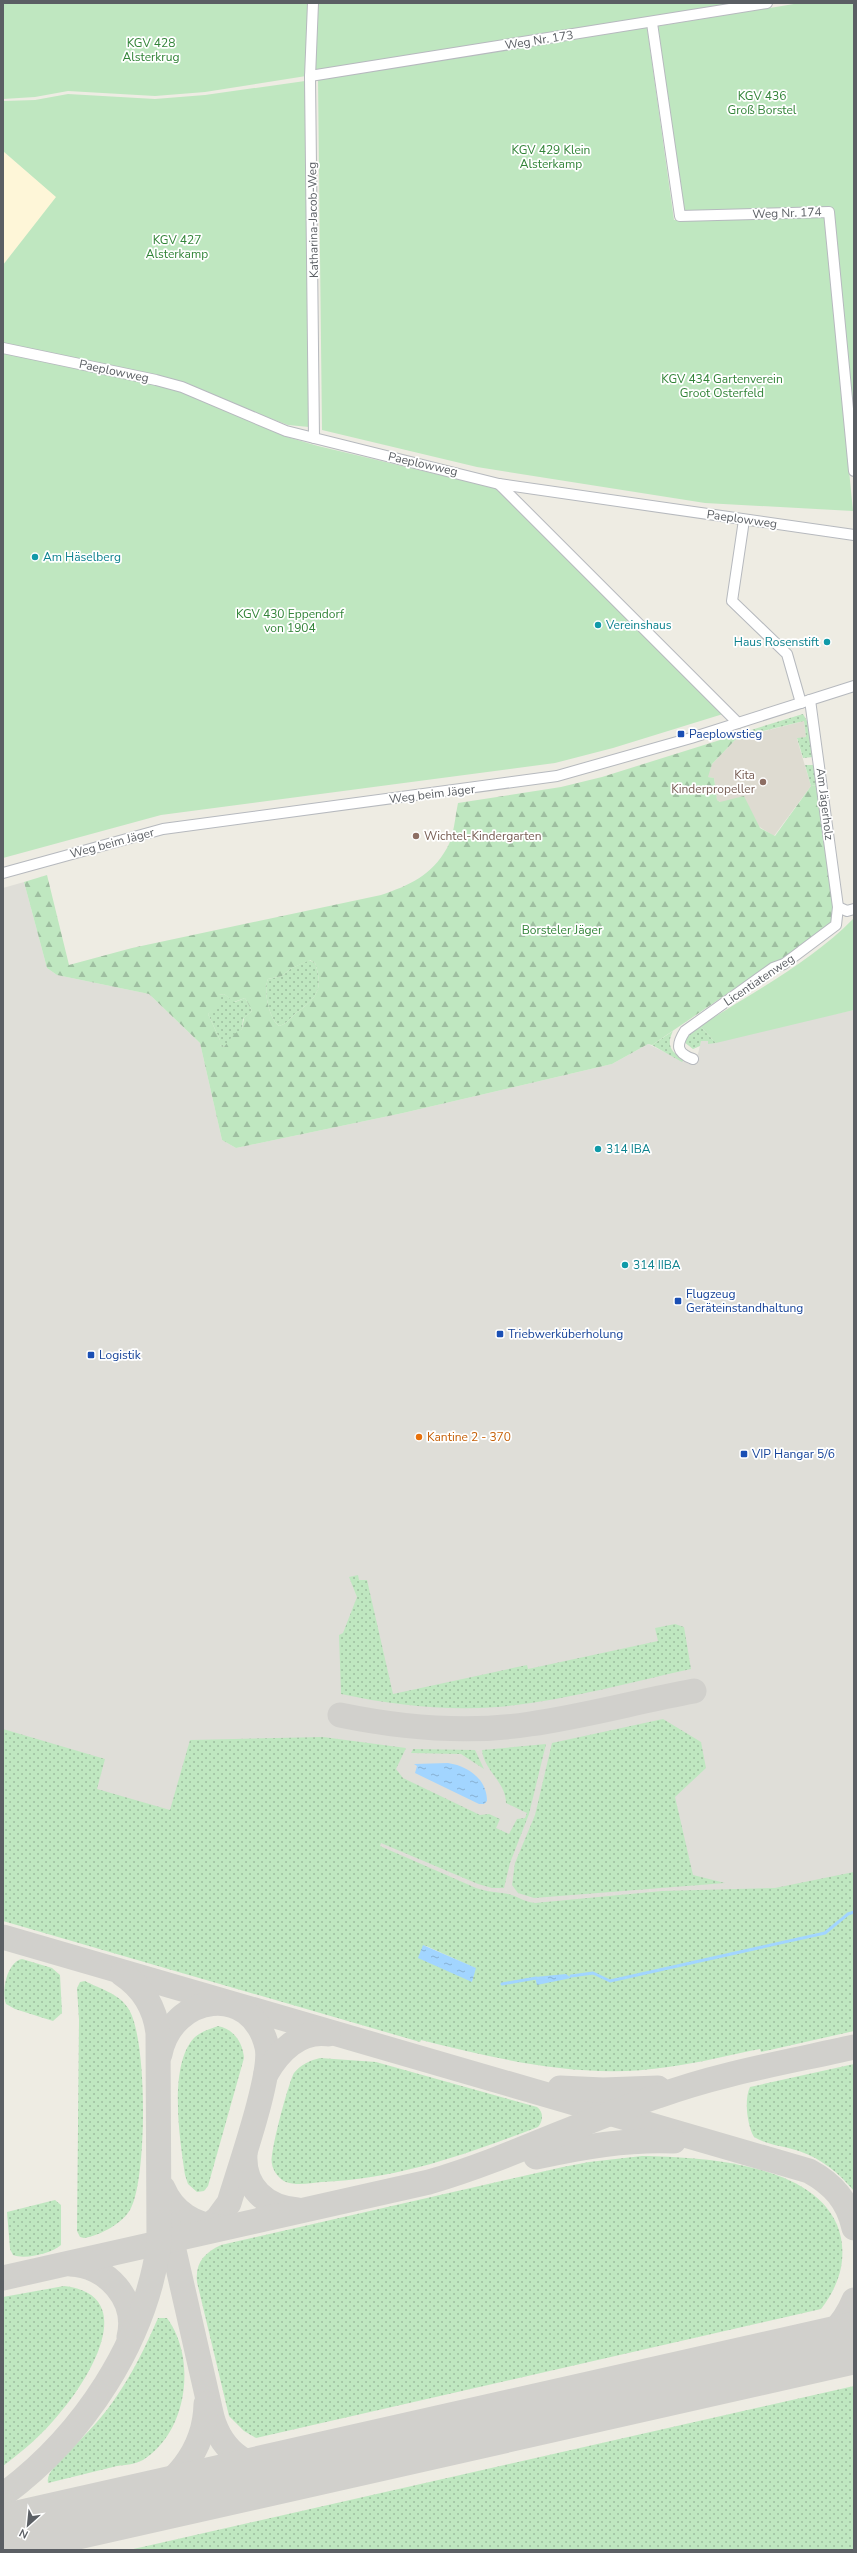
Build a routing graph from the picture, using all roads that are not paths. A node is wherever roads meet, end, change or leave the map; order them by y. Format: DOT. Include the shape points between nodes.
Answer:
graph roads {
  1 [pos="313,3"];
  2 [pos="768,3"];
  3 [pos="652,23"];
  4 [pos="310,76"];
  5 [pos="3,348"];
  6 [pos="314,438"];
  7 [pos="854,471"];
  8 [pos="499,484"];
  9 [pos="744,520"];
  10 [pos="854,535"];
  11 [pos="854,686"];
  12 [pos="806,701"];
  13 [pos="738,723"];
  14 [pos="3,873"];
  15 [pos="838,907"];
  16 [pos="854,909"];
  17 [pos="693,1059"];
  1 -- 4 [label="street, Katharina-Jacob-Weg"];
  2 -- 3 [label="street, Weg Nr. 173"];
  3 -- 4 [label="street, Weg Nr. 173"];
  3 -- 7 [label="street, Weg Nr. 174" via="680,216 829,212"];
  4 -- 6 [label="street, Katharina-Jacob-Weg"];
  5 -- 6 [label="street, Paeplowweg" via="182,387 286,431"];
  6 -- 8 [label="street, Paeplowweg"];
  8 -- 9 [label="street, Paeplowweg"];
  8 -- 13 [label="street"];
  9 -- 10 [label="street, Paeplowweg"];
  9 -- 12 [label="street, Am Jägerholz" via="732,601 787,654"];
  11 -- 12 [label="street, Weg beim Jäger"];
  12 -- 13 [label="street, Weg beim Jäger"];
  12 -- 15 [label="street, Am Jägerholz"];
  13 -- 14 [label="street, Weg beim Jäger" via="557,776 163,829"];
  15 -- 16 [label="street" via="847,911"];
  15 -- 17 [label="street, Licentiatenweg" via="836,925 784,964 773,968 685,1030 678,1042 678,1048 681,1053"];
}
